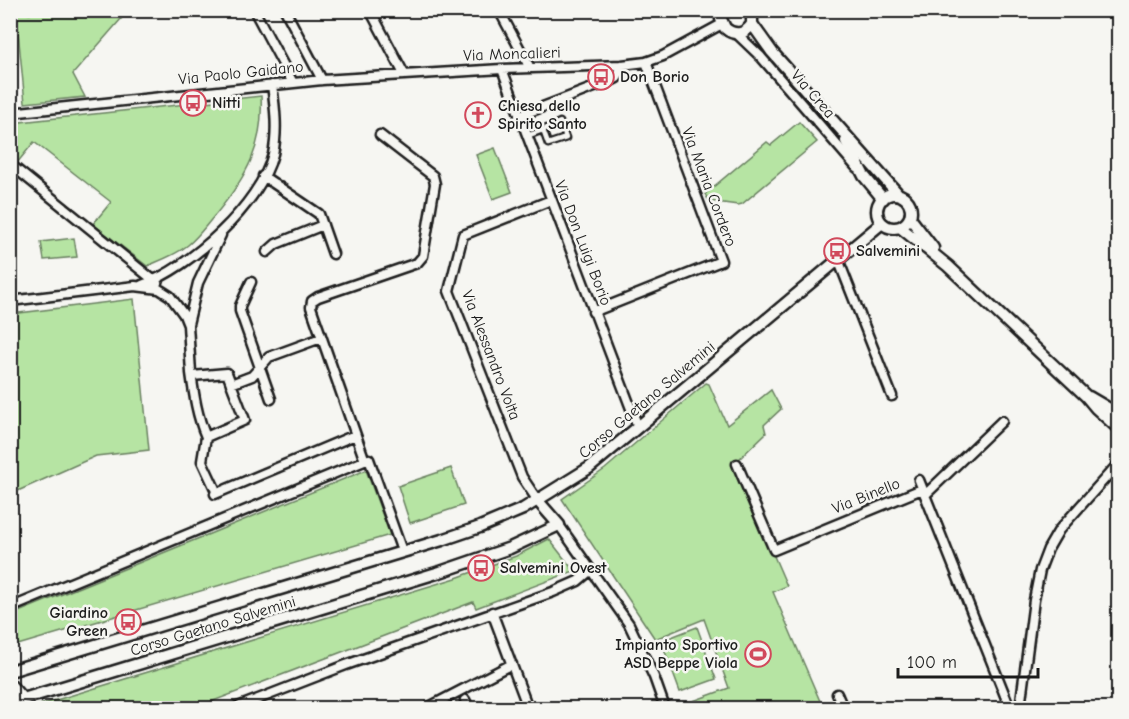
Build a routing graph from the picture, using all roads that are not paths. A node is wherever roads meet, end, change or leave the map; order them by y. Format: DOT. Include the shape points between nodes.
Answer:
graph roads {
  1 [pos="254,10"];
  2 [pos="285,10"];
  3 [pos="370,10"];
  4 [pos="499,10"];
  5 [pos="722,10"];
  6 [pos="749,21"];
  7 [pos="722,24"];
  8 [pos="646,62"];
  9 [pos="622,65"];
  10 [pos="530,68"];
  11 [pos="501,69"];
  12 [pos="404,74"];
  13 [pos="322,80"];
  14 [pos="293,83"];
  15 [pos="272,85"];
  16 [pos="10,113"];
  17 [pos="519,116"];
  18 [pos="543,130"];
  19 [pos="840,130"];
  20 [pos="380,135"];
  21 [pos="527,136"];
  22 [pos="10,164"];
  23 [pos="263,176"];
  24 [pos="864,176"];
  25 [pos="899,195"];
  26 [pos="883,199"];
  27 [pos="551,200"];
  28 [pos="910,218"];
  29 [pos="882,223"];
  30 [pos="323,225"];
  31 [pos="226,227"];
  32 [pos="900,227"];
  33 [pos="267,252"];
  34 [pos="333,254"];
  35 [pos="838,259"];
  36 [pos="948,266"];
  37 [pos="156,280"];
  38 [pos="252,282"];
  39 [pos="142,285"];
  40 [pos="170,297"];
  41 [pos="10,301"];
  42 [pos="593,312"];
  43 [pos="188,325"];
  44 [pos="321,338"];
  45 [pos="260,367"];
  46 [pos="192,376"];
  47 [pos="231,384"];
  48 [pos="892,396"];
  49 [pos="1086,396"];
  50 [pos="271,399"];
  51 [pos="1119,414"];
  52 [pos="1002,421"];
  53 [pos="638,427"];
  54 [pos="1119,428"];
  55 [pos="354,435"];
  56 [pos="206,436"];
  57 [pos="365,461"];
  58 [pos="736,464"];
  59 [pos="1119,464"];
  60 [pos="919,480"];
  61 [pos="924,492"];
  62 [pos="538,501"];
  63 [pos="559,525"];
  64 [pos="402,551"];
  65 [pos="591,570"];
  66 [pos="10,608"];
  67 [pos="492,612"];
  68 [pos="512,664"];
  69 [pos="10,671"];
  70 [pos="10,683"];
  71 [pos="837,694"];
  72 [pos="24,699"];
  73 [pos="10,703"];
  74 [pos="235,708"];
  75 [pos="427,708"];
  76 [pos="528,708"];
  77 [pos="665,708"];
  78 [pos="843,708"];
  79 [pos="1013,708"];
  1 -- 14 [label="street"];
  2 -- 13 [label="street"];
  3 -- 12 [label="street"];
  4 -- 10 [label="street"];
  5 -- 7 [label="street"];
  6 -- 7 [label="street" via="728,31"];
  6 -- 19 [label="street, Via Crea"];
  6 -- 24 [label="street, Via Crea" via="761,57"];
  7 -- 8 [label="street, Via Moncalieri"];
  8 -- 9 [label="street, Via Moncalieri"];
  8 -- 42 [label="street, Via Maria Cordero" via="721,261"];
  9 -- 10 [label="street, Via Moncalieri"];
  9 -- 17 [label="street" via="613,80"];
  10 -- 11 [label="street, Via Moncalieri"];
  11 -- 12 [label="street, Via Moncalieri"];
  11 -- 17 [label="street, Via Don Luigi Borio"];
  12 -- 13 [label="street, Via Paolo Gaidano"];
  13 -- 14 [label="street, Via Paolo Gaidano"];
  14 -- 15 [label="street, Via Paolo Gaidano"];
  15 -- 16 [label="street, Via Paolo Gaidano"];
  15 -- 23 [label="street" via="275,138"];
  17 -- 21 [label="street, Via Don Luigi Borio"];
  18 -- 18 [label="lane" via="548,144 566,138 560,123"];
  18 -- 21 [label="lane"];
  19 -- 24 [label="street, Via Crea"];
  19 -- 25 [label="street, Via Crea"];
  20 -- 44 [label="street" via="433,176 423,256 417,263 312,301"];
  21 -- 27 [label="street, Via Don Luigi Borio"];
  22 -- 37 [label="street"];
  23 -- 30 [label="street" via="319,214"];
  23 -- 31 [label="street"];
  24 -- 26 [label="street, Via Crea"];
  25 -- 26 [label="street"];
  25 -- 28 [label="street" via="910,207"];
  26 -- 29 [label="street" via="877,213"];
  27 -- 42 [label="street, Via Don Luigi Borio"];
  27 -- 62 [label="street, Via Alessandro Volta" via="463,235 449,291 522,477"];
  28 -- 32 [label="street"];
  28 -- 36 [label="street"];
  29 -- 32 [label="street" via="890,228"];
  29 -- 35 [label="street, Corso Gaetano Salvemini"];
  30 -- 33 [label="street" via="276,244"];
  30 -- 34 [label="street"];
  31 -- 37 [label="street" via="195,255"];
  31 -- 43 [label="street" via="200,277"];
  32 -- 36 [label="street"];
  35 -- 48 [label="street"];
  35 -- 53 [label="street, Corso Gaetano Salvemini"];
  36 -- 49 [label="street"];
  37 -- 39 [label="street"];
  37 -- 40 [label="street"];
  38 -- 45 [label="street" via="240,306"];
  39 -- 40 [label="street"];
  39 -- 41 [label="street"];
  40 -- 43 [label="street"];
  42 -- 53 [label="street, Via Don Luigi Borio"];
  43 -- 46 [label="street"];
  44 -- 45 [label="street" via="268,357"];
  44 -- 55 [label="street"];
  45 -- 47 [label="street" via="252,376"];
  45 -- 50 [label="street"];
  46 -- 47 [label="street" via="227,373"];
  46 -- 56 [label="street" via="198,419"];
  47 -- 56 [label="street" via="244,420"];
  49 -- 51 [label="street"];
  49 -- 54 [label="street"];
  52 -- 61 [label="street"];
  53 -- 62 [label="street, Corso Gaetano Salvemini" via="589,468"];
  55 -- 56 [label="street" via="216,493 202,461"];
  55 -- 57 [label="street"];
  57 -- 64 [label="street" via="369,459"];
  57 -- 66 [label="street"];
  58 -- 61 [label="street, Via Binello" via="774,549"];
  59 -- 79 [label="street" via="1065,523 1048,549 1040,570"];
  60 -- 61 [label="street"];
  61 -- 79 [label="street"];
  62 -- 63 [label="street"];
  62 -- 64 [label="street, Corso Gaetano Salvemini" via="480,527"];
  63 -- 65 [label="street"];
  63 -- 72 [label="street, Corso Gaetano Salvemini" via="488,557"];
  64 -- 69 [label="street, Corso Gaetano Salvemini"];
  65 -- 67 [label="street" via="578,581 553,592"];
  65 -- 77 [label="street" via="629,624"];
  67 -- 68 [label="street"];
  67 -- 74 [label="street"];
  68 -- 75 [label="street"];
  68 -- 76 [label="street"];
  70 -- 72 [label="street"];
  71 -- 78 [label="street"];
  72 -- 73 [label="street, Corso Gaetano Salvemini"];
}
